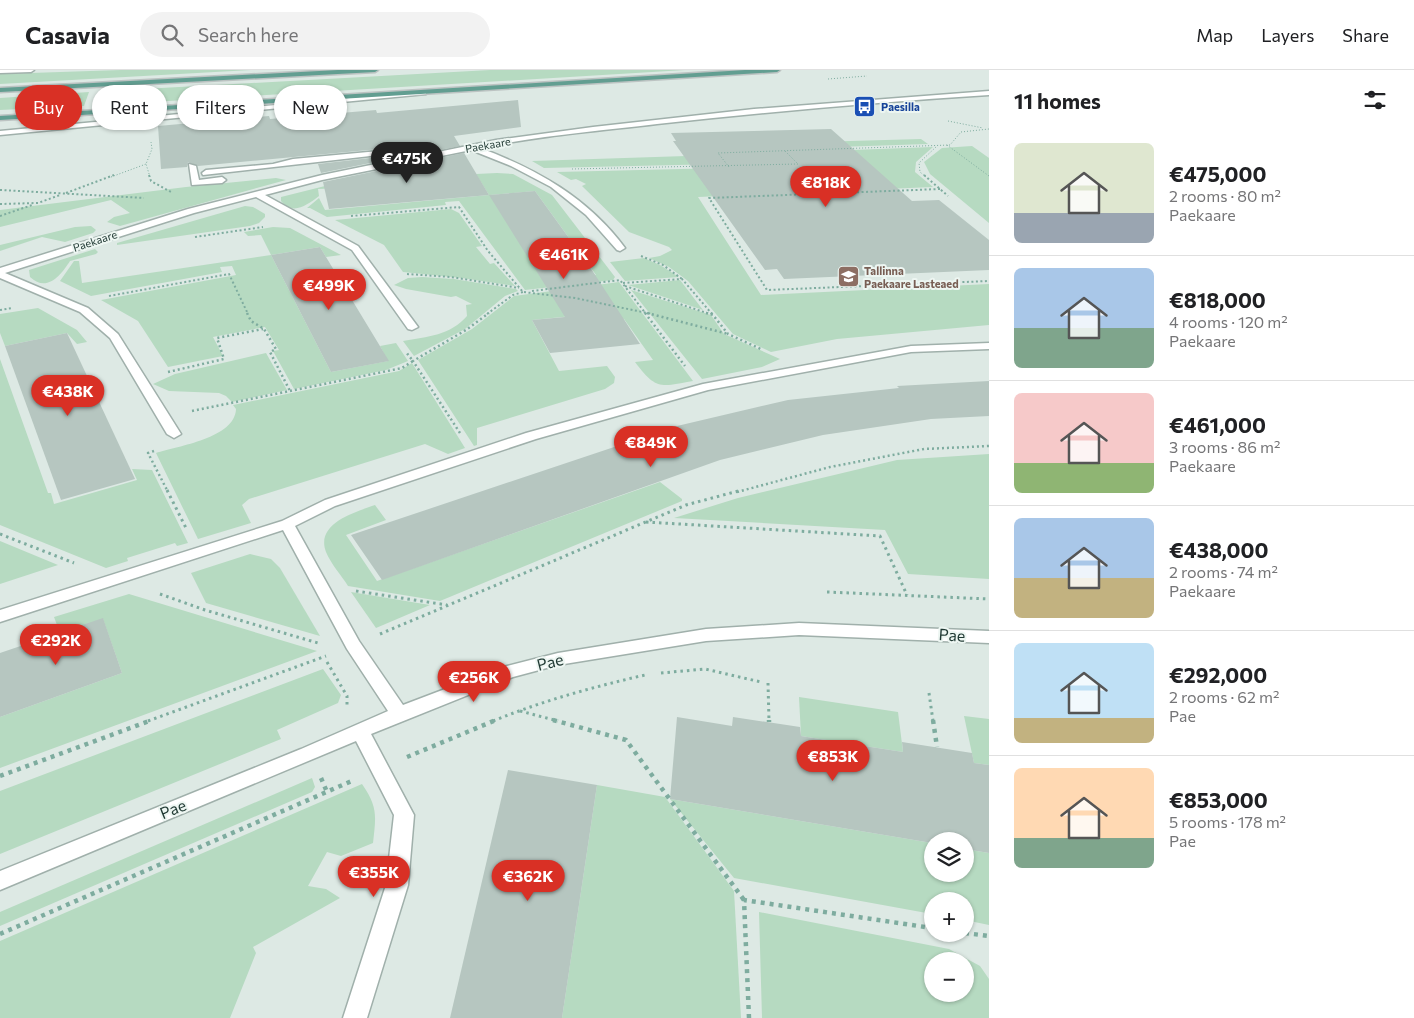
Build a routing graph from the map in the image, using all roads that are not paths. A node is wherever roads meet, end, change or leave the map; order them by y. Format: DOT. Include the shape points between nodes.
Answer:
graph roads {
  1 [pos="31,70"];
  2 [pos="375,70"];
  3 [pos="777,70"];
  4 [pos="0,71"];
  5 [pos="471,89"];
  6 [pos="0,90"];
  7 [pos="989,93"];
  8 [pos="0,118"];
  9 [pos="0,133"];
  10 [pos="471,147"];
  11 [pos="411,159"];
  12 [pos="192,166"];
  13 [pos="206,173"];
  14 [pos="322,178"];
  15 [pos="256,194"];
  16 [pos="620,248"];
  17 [pos="0,273"];
  18 [pos="412,327"];
  19 [pos="989,346"];
  20 [pos="174,434"];
  21 [pos="286,524"];
  22 [pos="0,616"];
  23 [pos="989,637"];
  24 [pos="399,714"];
  25 [pos="360,731"];
  26 [pos="0,881"];
  27 [pos="355,1018"];
  1 -- 4 [label="street"];
  2 -- 6 [label="main road"];
  3 -- 5 [label="main road"];
  5 -- 8 [label="main road"];
  5 -- 9 [label="street"];
  7 -- 10 [label="street, Paekaare" via="731,111"];
  10 -- 11 [label="street, Paekaare"];
  10 -- 16 [label="street" via="526,170 572,196 608,230"];
  11 -- 13 [label="street" via="379,153"];
  11 -- 14 [label="street, Paekaare"];
  12 -- 14 [label="street" via="196,183 291,174"];
  14 -- 15 [label="street, Paekaare"];
  15 -- 17 [label="street, Paekaare"];
  15 -- 18 [label="street" via="355,248"];
  17 -- 20 [label="street" via="84,310 114,336"];
  19 -- 21 [label="street" via="911,349 707,387 474,455 330,503"];
  21 -- 22 [label="street"];
  21 -- 24 [label="street" via="353,645"];
  23 -- 24 [label="street, Pae" via="799,629 706,635 558,659 510,672"];
  24 -- 25 [label="street, Pae"];
  25 -- 26 [label="street, Pae"];
  25 -- 27 [label="street" via="404,816 397,885"];
}
